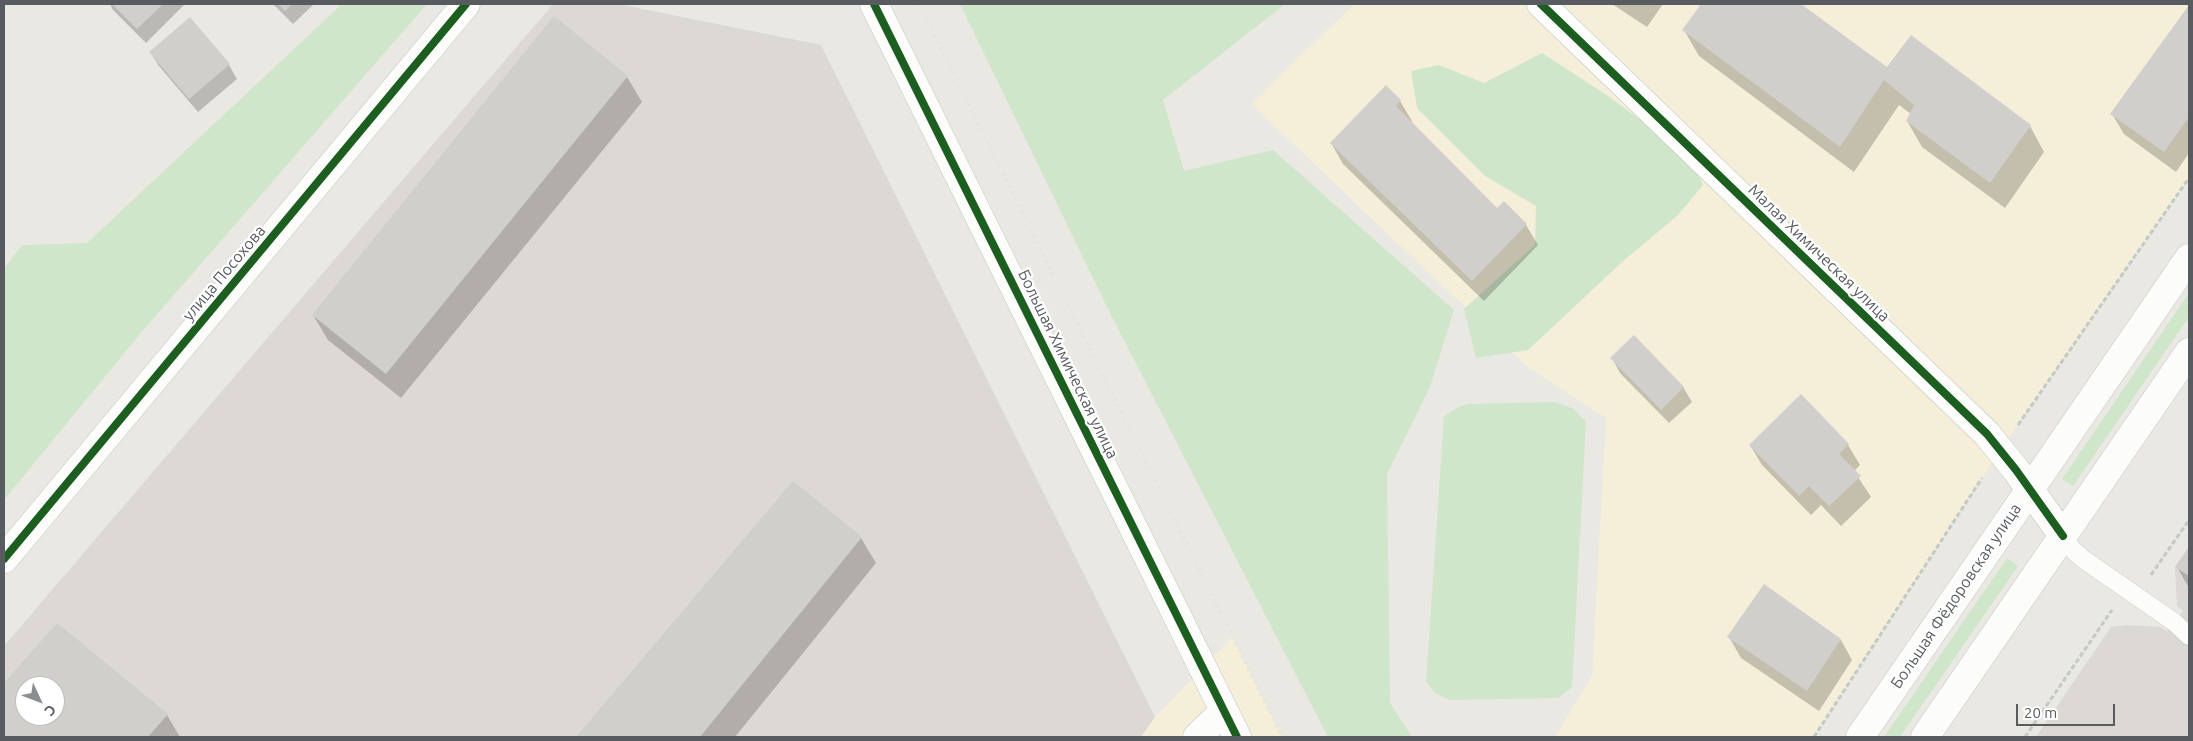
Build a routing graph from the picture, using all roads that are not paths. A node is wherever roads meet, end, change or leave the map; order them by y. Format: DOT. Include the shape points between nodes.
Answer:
graph roads {
  1 [pos="466,4"];
  2 [pos="874,4"];
  3 [pos="1541,4"];
  4 [pos="2189,258"];
  5 [pos="2189,352"];
  6 [pos="2030,489"];
  7 [pos="2063,536"];
  8 [pos="4,559"];
  9 [pos="2189,636"];
  10 [pos="1224,711"];
  11 [pos="1197,737"];
  12 [pos="1238,737"];
  13 [pos="1860,737"];
  14 [pos="1925,737"];
  1 -- 8 [label="street, улица Посохова"];
  2 -- 10 [label="street, Большая Химическая улица"];
  3 -- 6 [label="street, Малая Химическая улица" via="1987,434"];
  4 -- 6 [label="street, Большая Фёдоровская улица"];
  5 -- 7 [label="street"];
  6 -- 7 [label="street, Малая Химическая улица"];
  6 -- 13 [label="street, Большая Фёдоровская улица"];
  7 -- 9 [label="lane" via="2083,559 2174,622"];
  7 -- 14 [label="street"];
  10 -- 11 [label="street"];
  10 -- 12 [label="street, Большая Химическая улица"];
}
